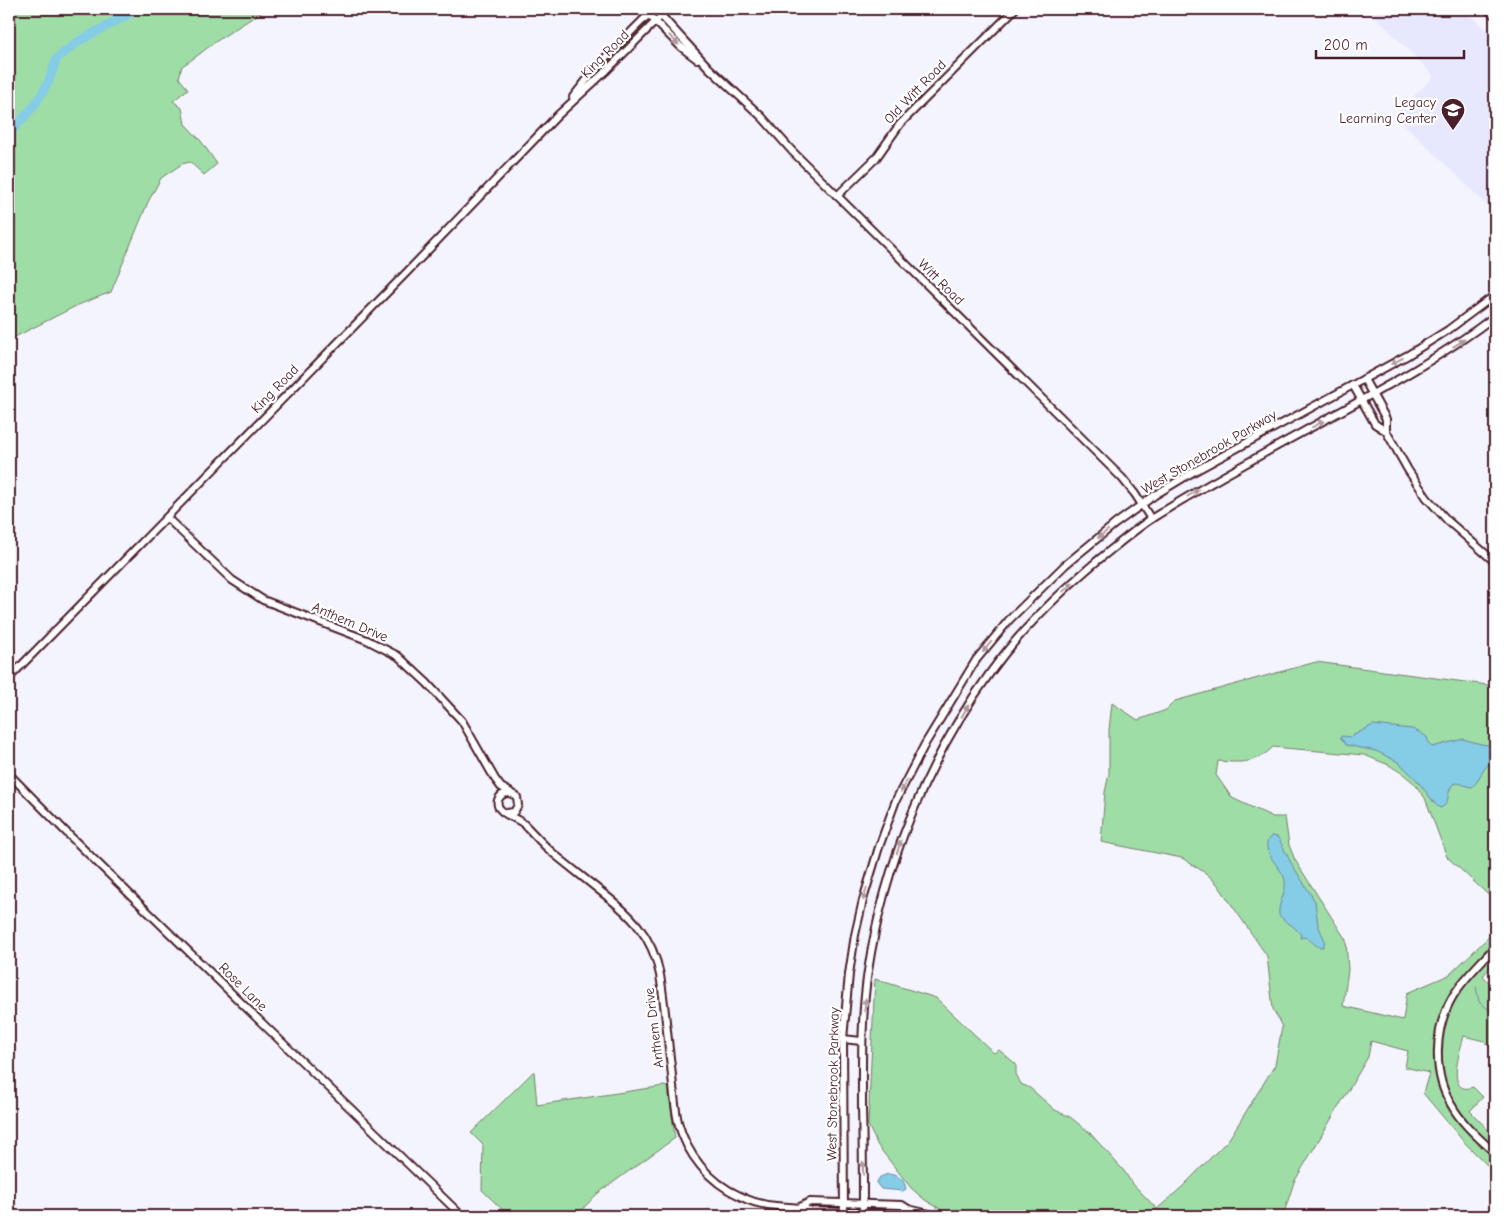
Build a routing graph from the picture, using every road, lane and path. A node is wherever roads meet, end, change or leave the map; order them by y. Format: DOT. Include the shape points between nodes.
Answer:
graph roads {
  1 [pos="643,9"];
  2 [pos="655,9"];
  3 [pos="668,9"];
  4 [pos="1015,9"];
  5 [pos="1489,9"];
  6 [pos="648,14"];
  7 [pos="661,15"];
  8 [pos="1495,15"];
  9 [pos="655,21"];
  10 [pos="709,68"];
  11 [pos="558,116"];
  12 [pos="837,196"];
  13 [pos="1495,295"];
  14 [pos="1495,316"];
  15 [pos="1364,379"];
  16 [pos="1353,385"];
  17 [pos="1372,394"];
  18 [pos="1361,400"];
  19 [pos="1386,431"];
  20 [pos="1142,504"];
  21 [pos="167,518"];
  22 [pos="1151,519"];
  23 [pos="1495,562"];
  24 [pos="9,678"];
  25 [pos="9,774"];
  26 [pos="495,779"];
  27 [pos="510,793"];
  28 [pos="498,801"];
  29 [pos="518,805"];
  30 [pos="506,813"];
  31 [pos="525,825"];
  32 [pos="1495,946"];
  33 [pos="843,1040"];
  34 [pos="861,1041"];
  35 [pos="1495,1154"];
  36 [pos="844,1203"];
  37 [pos="863,1204"];
  38 [pos="800,1207"];
  39 [pos="908,1209"];
  40 [pos="844,1214"];
  41 [pos="863,1214"];
  42 [pos="462,1216"];
  43 [pos="938,1216"];
  1 -- 6 [label="street, Witt Road"];
  2 -- 6 [label="street, King Road"];
  2 -- 7 [label="street, Witt Road"];
  3 -- 7 [label="street, King Road"];
  4 -- 12 [label="street, Old Witt Road" via="900,124 876,158"];
  5 -- 8 [label="main road"];
  6 -- 9 [label="street, Witt Road"];
  6 -- 11 [label="street, King Road" via="600,63"];
  7 -- 9 [label="street, King Road"];
  7 -- 10 [label="street, Witt Road"];
  9 -- 10 [label="street, Witt Road, one-way" via="681,47"];
  9 -- 11 [label="street, King Road"];
  10 -- 12 [label="street, Witt Road" via="762,117"];
  11 -- 21 [label="street, King Road"];
  12 -- 20 [label="street, Witt Road" via="1122,478"];
  13 -- 15 [label="street, West Stonebrook Parkway, one-way" via="1448,330"];
  17 -- 14 [label="street, West Stonebrook Parkway, one-way" via="1442,355"];
  15 -- 16 [label="street, West Stonebrook Parkway"];
  15 -- 17 [label="street"];
  16 -- 18 [label="street"];
  16 -- 20 [label="street, West Stonebrook Parkway" via="1193,472"];
  17 -- 18 [label="street, West Stonebrook Parkway"];
  17 -- 19 [label="street" via="1386,419"];
  18 -- 19 [label="street" via="1375,424"];
  22 -- 18 [label="street, West Stonebrook Parkway, one-way"];
  19 -- 23 [label="street" via="1427,498"];
  20 -- 22 [label="street, Witt Road"];
  20 -- 33 [label="street, West Stonebrook Parkway, one-way" via="1065,565 1009,620 976,660 925,744 896,800 863,900 849,974"];
  21 -- 24 [label="street, King Road"];
  21 -- 26 [label="street, Anthem Drive" via="232,580 263,600 367,640 398,656 462,721"];
  34 -- 22 [label="street, West Stonebrook Parkway, one-way" via="868,972 889,878 918,797 941,754 990,672 1048,605 1124,538"];
  25 -- 42 [label="street, Rose Lane"];
  26 -- 27 [label="street, Anthem Drive"];
  26 -- 28 [label="street, Anthem Drive"];
  27 -- 28 [label="street" via="503,794"];
  27 -- 29 [label="street" via="517,797"];
  28 -- 30 [label="street" via="499,809"];
  29 -- 30 [label="street" via="514,812"];
  29 -- 31 [label="street, Anthem Drive"];
  30 -- 31 [label="street, Anthem Drive"];
  31 -- 38 [label="street, Anthem Drive" via="620,906 644,934 660,975 677,1115 692,1155 712,1179 739,1196 770,1206"];
  32 -- 35 [label="street" via="1453,997 1444,1015 1438,1049 1442,1084 1452,1106"];
  33 -- 34 [label="street"];
  33 -- 36 [label="street, West Stonebrook Parkway"];
  37 -- 34 [label="street, West Stonebrook Parkway, one-way"];
  36 -- 37 [label="street, Anthem Drive"];
  36 -- 38 [label="street, Anthem Drive" via="810,1202"];
  36 -- 40 [label="street, West Stonebrook Parkway"];
  37 -- 39 [label="street, Anthem Drive" via="902,1205"];
  37 -- 41 [label="street, West Stonebrook Parkway"];
  38 -- 40 [label="street, Anthem Drive"];
  39 -- 41 [label="street, Anthem Drive" via="903,1214"];
  39 -- 43 [label="street, Anthem Drive"];
  40 -- 41 [label="street, Anthem Drive"];
}
